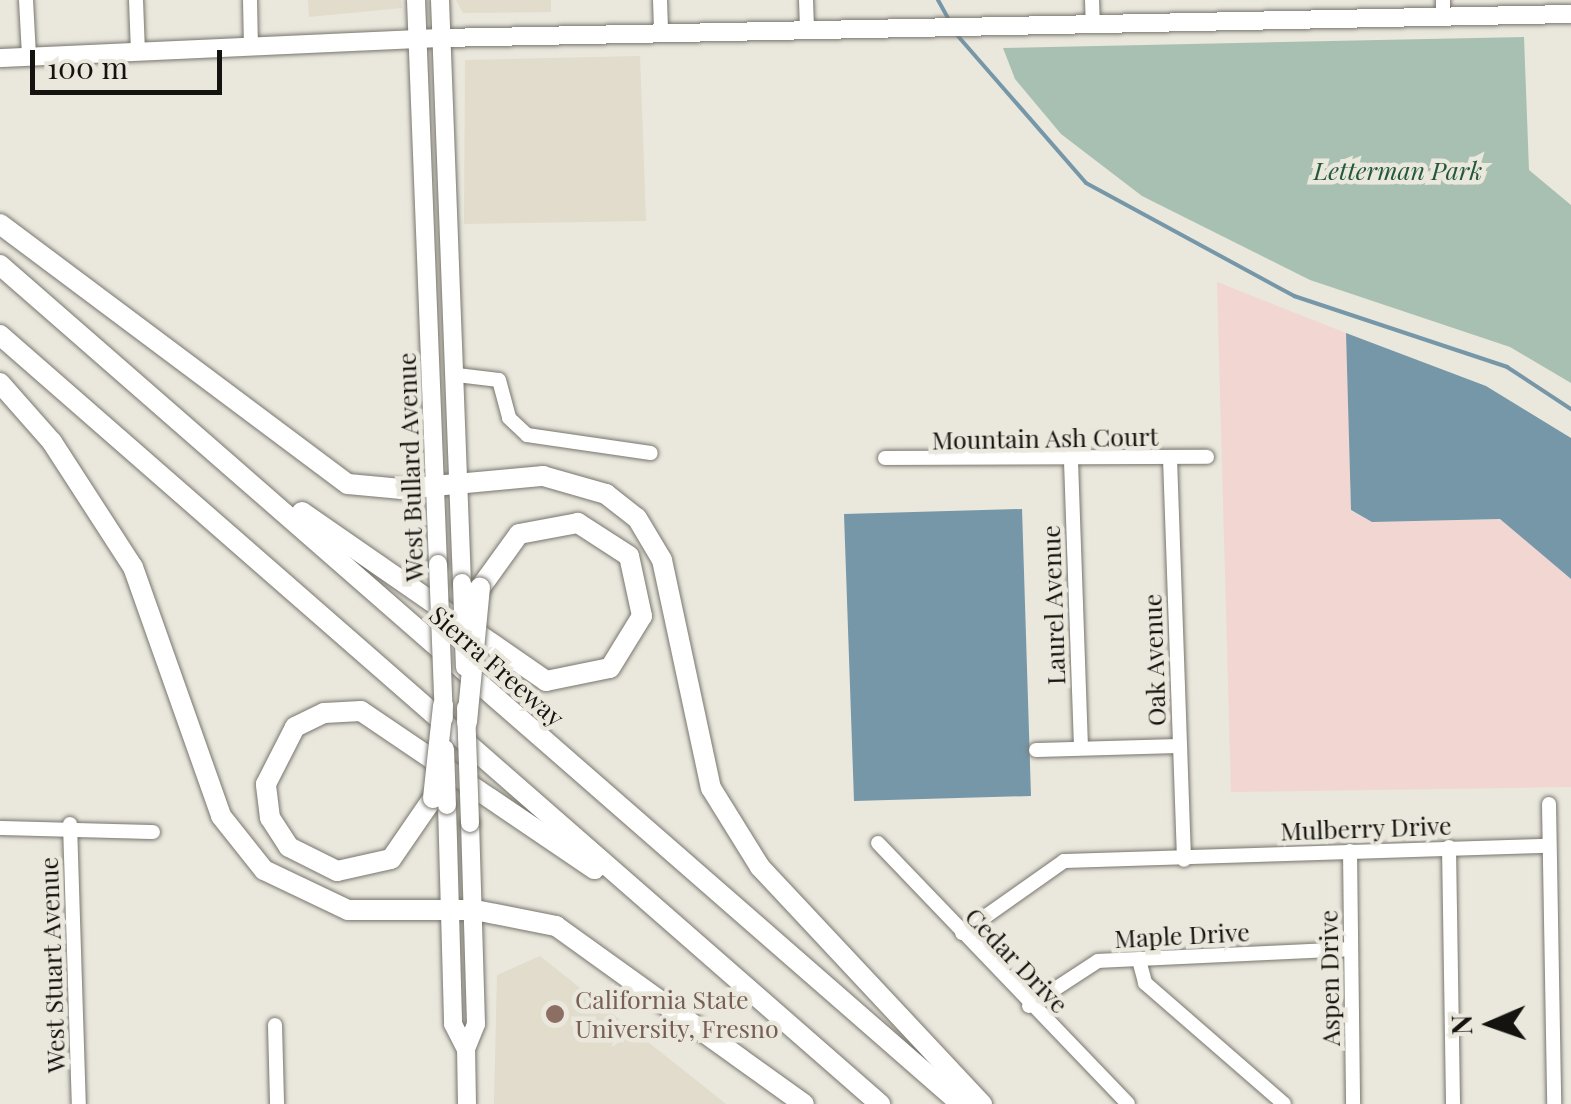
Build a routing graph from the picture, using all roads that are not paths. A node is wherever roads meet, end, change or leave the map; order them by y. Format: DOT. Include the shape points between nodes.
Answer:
graph roads {
  1 [pos="26,0"];
  2 [pos="136,0"];
  3 [pos="250,0"];
  4 [pos="416,0"];
  5 [pos="440,0"];
  6 [pos="660,0"];
  7 [pos="806,0"];
  8 [pos="1092,0"];
  9 [pos="1350,0"];
  10 [pos="1443,8"];
  11 [pos="1571,14"];
  12 [pos="1351,20"];
  13 [pos="1093,24"];
  14 [pos="807,30"];
  15 [pos="661,33"];
  16 [pos="442,38"];
  17 [pos="418,39"];
  18 [pos="251,46"];
  19 [pos="138,52"];
  20 [pos="29,56"];
  21 [pos="0,58"];
  22 [pos="0,224"];
  23 [pos="427,253"];
  24 [pos="0,265"];
  25 [pos="0,335"];
  26 [pos="456,375"];
  27 [pos="0,382"];
  28 [pos="199,437"];
  29 [pos="652,453"];
  30 [pos="1207,456"];
  31 [pos="885,458"];
  32 [pos="1170,458"];
  33 [pos="1071,461"];
  34 [pos="459,480"];
  35 [pos="436,487"];
  36 [pos="471,585"];
  37 [pos="443,706"];
  38 [pos="467,722"];
  39 [pos="1180,746"];
  40 [pos="1081,748"];
  41 [pos="1036,750"];
  42 [pos="440,801"];
  43 [pos="1549,804"];
  44 [pos="70,824"];
  45 [pos="0,828"];
  46 [pos="153,832"];
  47 [pos="878,843"];
  48 [pos="1549,846"];
  49 [pos="1450,847"];
  50 [pos="1350,850"];
  51 [pos="1184,860"];
  52 [pos="474,910"];
  53 [pos="450,912"];
  54 [pos="962,933"];
  55 [pos="701,946"];
  56 [pos="1351,949"];
  57 [pos="1138,960"];
  58 [pos="1029,1006"];
  59 [pos="275,1026"];
  60 [pos="466,1049"];
  61 [pos="80,1104"];
  62 [pos="278,1104"];
  63 [pos="467,1104"];
  64 [pos="804,1104"];
  65 [pos="880,1104"];
  66 [pos="960,1104"];
  67 [pos="982,1104"];
  68 [pos="1128,1104"];
  69 [pos="1284,1104"];
  70 [pos="1353,1104"];
  71 [pos="1453,1104"];
  72 [pos="1554,1104"];
  1 -- 20 [label="street"];
  2 -- 19 [label="street"];
  3 -- 18 [label="street"];
  4 -- 17 [label="main road, West Bullard Avenue"];
  5 -- 16 [label="main road, West Bullard Avenue"];
  6 -- 15 [label="street"];
  7 -- 14 [label="street"];
  8 -- 13 [label="street"];
  9 -- 12 [label="street"];
  10 -- 11 [label="main road"];
  10 -- 12 [label="main road"];
  12 -- 13 [label="main road"];
  13 -- 14 [label="main road"];
  14 -- 15 [label="main road"];
  15 -- 16 [label="main road"];
  16 -- 17 [label="main road"];
  16 -- 26 [label="main road, West Bullard Avenue"];
  17 -- 18 [label="main road"];
  17 -- 23 [label="main road, West Bullard Avenue"];
  18 -- 19 [label="main road"];
  19 -- 20 [label="main road"];
  20 -- 21 [label="main road"];
  22 -- 35 [label="highway" via="314,465 375,489"];
  23 -- 26 [label="main road" via="446,364"];
  23 -- 35 [label="main road, West Bullard Avenue"];
  24 -- 28 [label="highway, Sierra Freeway"];
  25 -- 55 [label="highway"];
  26 -- 29 [label="street" via="498,380 509,418 526,435"];
  26 -- 34 [label="main road, West Bullard Avenue"];
  27 -- 53 [label="highway" via="52,442 133,567 214,800 246,852 326,904"];
  28 -- 36 [label="highway" via="546,681 610,668 642,616 629,556 578,523 519,534"];
  28 -- 66 [label="highway, Sierra Freeway"];
  30 -- 32 [label="street, Mountain Ash Court"];
  31 -- 33 [label="street, Mountain Ash Court"];
  32 -- 33 [label="street, Mountain Ash Court"];
  32 -- 39 [label="street, Oak Avenue"];
  33 -- 40 [label="street, Laurel Avenue"];
  34 -- 35 [label="highway"];
  34 -- 36 [label="main road, West Bullard Avenue"];
  34 -- 67 [label="highway" via="543,476 606,494 637,518 662,560 711,788 760,867"];
  35 -- 37 [label="main road, West Bullard Avenue, bridge"];
  36 -- 38 [label="highway, bridge"];
  37 -- 42 [label="highway, bridge"];
  38 -- 52 [label="main road, bridge"];
  39 -- 40 [label="street"];
  39 -- 51 [label="street, Oak Avenue"];
  40 -- 41 [label="street"];
  42 -- 53 [label="main road"];
  42 -- 55 [label="highway" via="391,859 336,871 289,847 270,818 266,784 276,751 309,718 340,710 380,717"];
  43 -- 48 [label="street"];
  44 -- 45 [label="street"];
  44 -- 46 [label="street"];
  44 -- 61 [label="street, West Stuart Avenue"];
  47 -- 54 [label="street, Cedar Drive"];
  48 -- 49 [label="street, Mulberry Drive"];
  48 -- 72 [label="street"];
  49 -- 50 [label="street, Mulberry Drive"];
  49 -- 71 [label="street"];
  50 -- 51 [label="street, Mulberry Drive"];
  50 -- 56 [label="street, Aspen Drive"];
  51 -- 54 [label="street, Mulberry Drive" via="1064,861"];
  52 -- 53 [label="highway"];
  52 -- 60 [label="main road" via="476,1024"];
  52 -- 64 [label="highway" via="586,939"];
  53 -- 60 [label="main road" via="453,1024"];
  54 -- 58 [label="street, Cedar Drive"];
  55 -- 65 [label="highway"];
  56 -- 57 [label="street, Maple Drive"];
  56 -- 70 [label="street, Aspen Drive"];
  57 -- 58 [label="street, Maple Drive" via="1072,971"];
  57 -- 69 [label="street" via="1146,983"];
  58 -- 68 [label="street, Cedar Drive"];
  59 -- 62 [label="street"];
  60 -- 63 [label="main road"];
}
